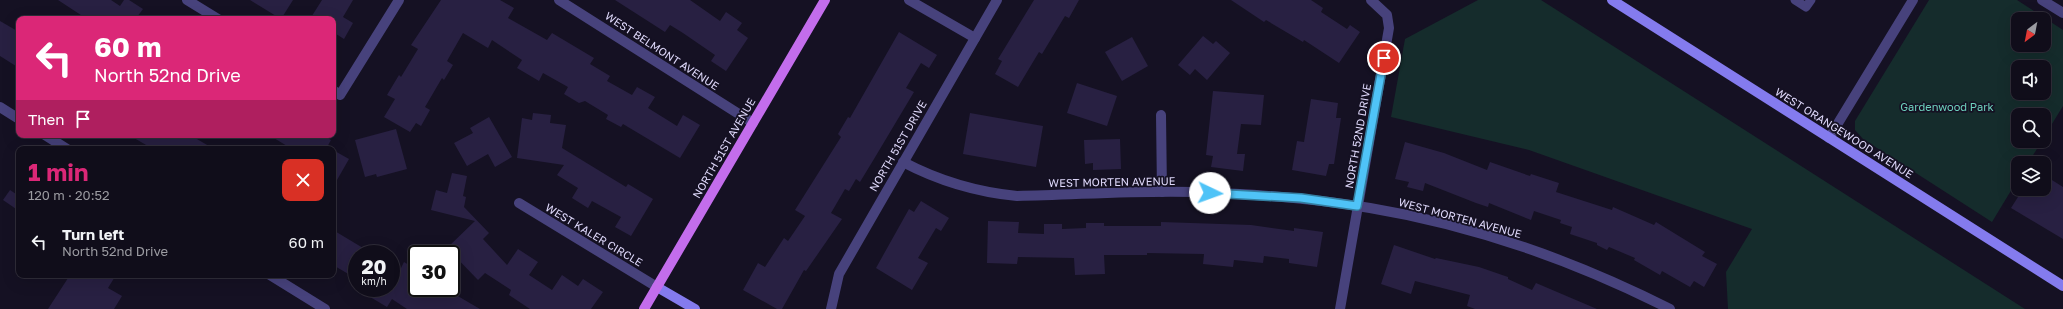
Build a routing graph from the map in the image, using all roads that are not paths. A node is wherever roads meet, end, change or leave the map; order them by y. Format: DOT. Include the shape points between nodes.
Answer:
graph roads {
  1 [pos="187,0"];
  2 [pos="399,0"];
  3 [pos="559,0"];
  4 [pos="825,0"];
  5 [pos="909,0"];
  6 [pos="997,0"];
  7 [pos="1371,0"];
  8 [pos="1612,0"];
  9 [pos="1795,0"];
  10 [pos="1913,0"];
  11 [pos="2042,0"];
  12 [pos="1809,4"];
  13 [pos="2063,13"];
  14 [pos="213,16"];
  15 [pos="975,38"];
  16 [pos="336,93"];
  17 [pos="0,107"];
  18 [pos="1162,115"];
  19 [pos="16,117"];
  20 [pos="753,123"];
  21 [pos="50,138"];
  22 [pos="1829,138"];
  23 [pos="62,146"];
  24 [pos="903,162"];
  25 [pos="1162,192"];
  26 [pos="519,203"];
  27 [pos="1357,206"];
  28 [pos="275,278"];
  29 [pos="2063,286"];
  30 [pos="657,287"];
  31 [pos="325,309"];
  32 [pos="644,309"];
  33 [pos="695,309"];
  34 [pos="831,309"];
  35 [pos="1340,309"];
  36 [pos="1670,309"];
  1 -- 14 [label="street"];
  2 -- 16 [label="street"];
  3 -- 20 [label="street, WEST BELMONT AVENUE"];
  4 -- 20 [label="main road, NORTH 51ST AVENUE"];
  5 -- 15 [label="street"];
  6 -- 15 [label="street, NORTH 51ST DRIVE"];
  7 -- 27 [label="street, NORTH 52ND DRIVE" via="1387,15 1389,28"];
  8 -- 22 [label="street, WEST ORANGEWOOD AVENUE"];
  9 -- 12 [label="lane"];
  10 -- 22 [label="street"];
  11 -- 13 [label="street"];
  15 -- 24 [label="street, NORTH 51ST DRIVE"];
  17 -- 19 [label="street"];
  18 -- 25 [label="street"];
  20 -- 30 [label="main road, NORTH 51ST AVENUE"];
  21 -- 23 [label="street"];
  22 -- 29 [label="street, WEST ORANGEWOOD AVENUE"];
  24 -- 25 [label="street, WEST MORTEN AVENUE" via="951,183 990,193 1017,196"];
  24 -- 34 [label="street, NORTH 51ST DRIVE" via="839,274"];
  25 -- 27 [label="street, WEST MORTEN AVENUE" via="1254,195"];
  26 -- 30 [label="street, WEST KALER CIRCLE"];
  27 -- 35 [label="street, NORTH 52ND DRIVE"];
  27 -- 36 [label="street, WEST MORTEN AVENUE" via="1425,219 1537,253 1603,278"];
  28 -- 31 [label="street"];
  30 -- 32 [label="main road, NORTH 51ST AVENUE"];
  30 -- 33 [label="street"];
}
